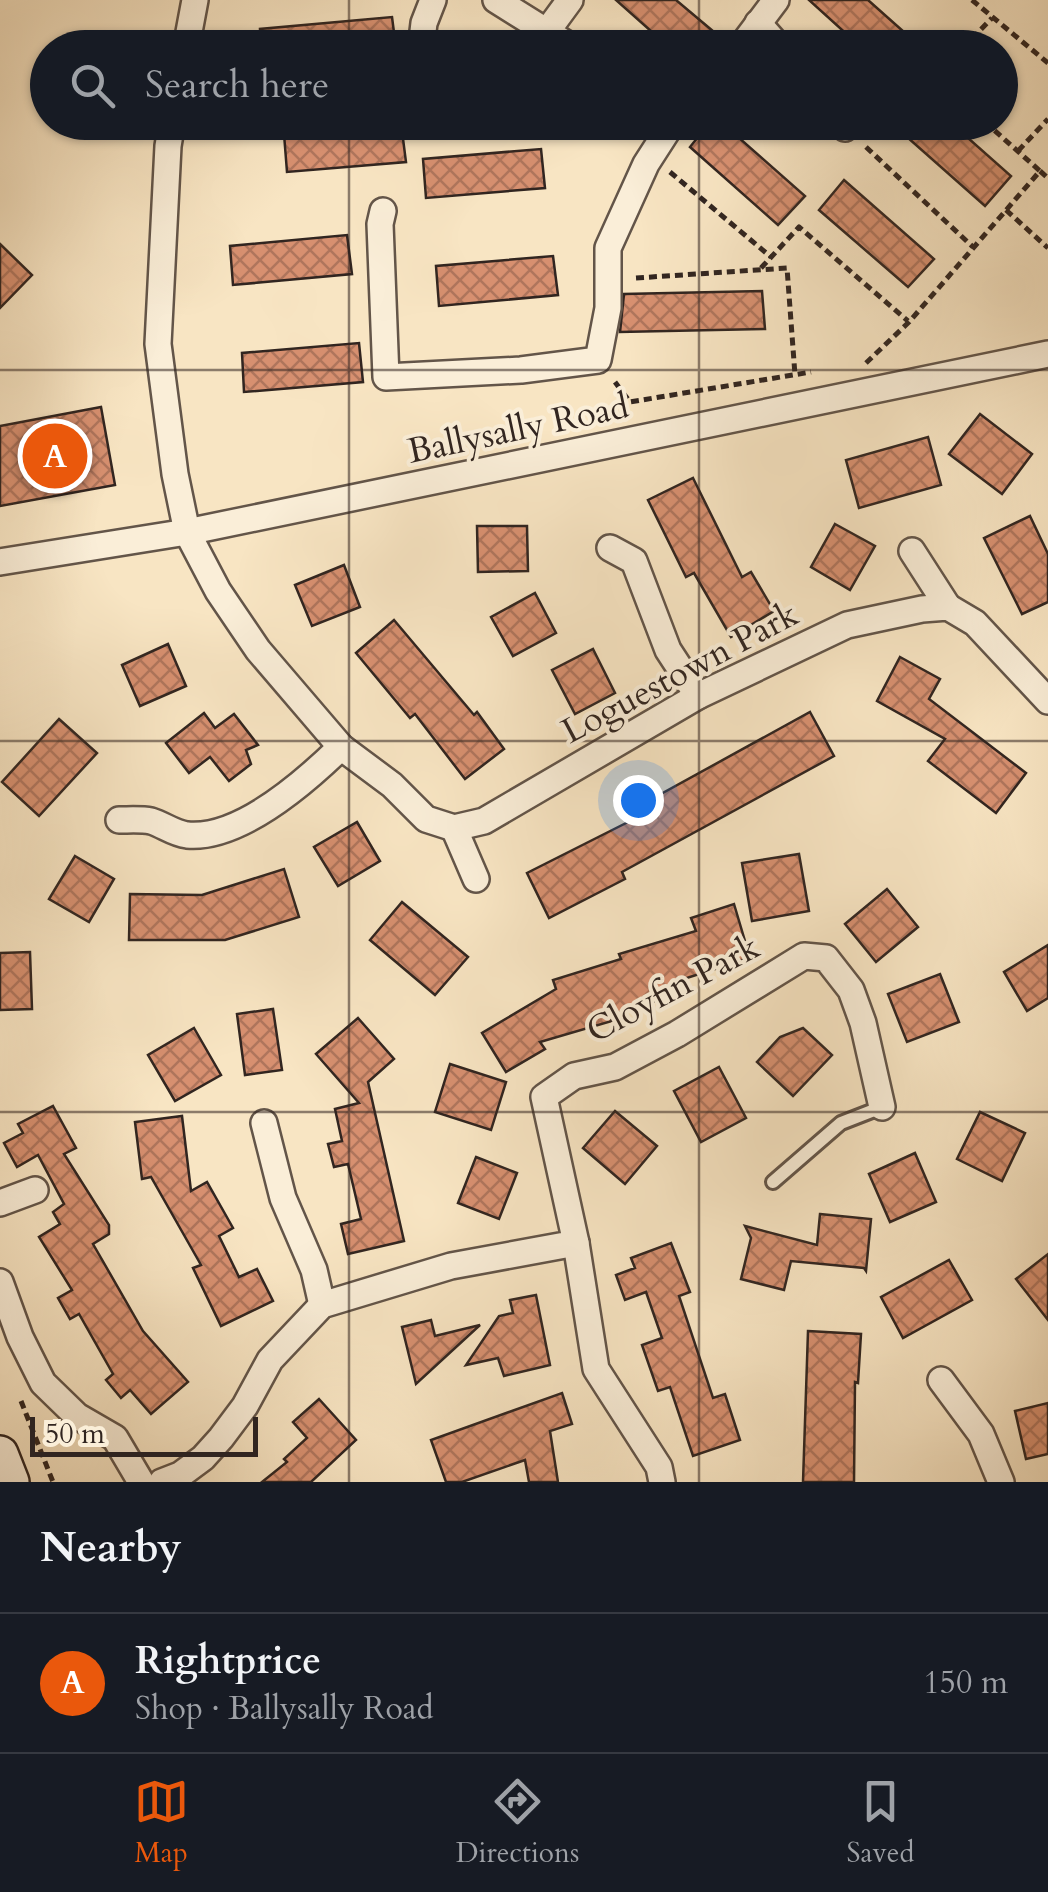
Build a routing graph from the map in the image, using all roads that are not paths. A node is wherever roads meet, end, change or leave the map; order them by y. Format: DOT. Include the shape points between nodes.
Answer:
graph roads {
  1 [pos="195,0"];
  2 [pos="433,0"];
  3 [pos="496,0"];
  4 [pos="570,0"];
  5 [pos="776,0"];
  6 [pos="758,23"];
  7 [pos="189,30"];
  8 [pos="425,30"];
  9 [pos="548,30"];
  10 [pos="753,30"];
  11 [pos="764,30"];
  12 [pos="169,140"];
  13 [pos="662,140"];
  14 [pos="383,211"];
  15 [pos="1048,354"];
  16 [pos="187,532"];
  17 [pos="610,548"];
  18 [pos="912,551"];
  19 [pos="0,562"];
  20 [pos="948,607"];
  21 [pos="698,696"];
  22 [pos="1048,701"];
  23 [pos="341,746"];
  24 [pos="120,820"];
  25 [pos="454,828"];
  26 [pos="476,879"];
  27 [pos="882,1107"];
  28 [pos="264,1123"];
  29 [pos="773,1182"];
  30 [pos="34,1190"];
  31 [pos="0,1203"];
  32 [pos="576,1243"];
  33 [pos="0,1282"];
  34 [pos="322,1305"];
  35 [pos="942,1380"];
  36 [pos="0,1454"];
  37 [pos="10,1482"];
  38 [pos="141,1482"];
  39 [pos="162,1482"];
  40 [pos="662,1482"];
  41 [pos="1001,1482"];
  1 -- 7 [label="street"];
  2 -- 8 [label="street"];
  3 -- 9 [label="street"];
  4 -- 9 [label="street"];
  5 -- 6 [label="street"];
  6 -- 10 [label="street"];
  6 -- 11 [label="street"];
  12 -- 16 [label="street" via="158,344"];
  13 -- 14 [label="street" via="608,248 608,308 598,360 386,377"];
  15 -- 16 [label="street, Ballysally Road"];
  16 -- 19 [label="street, Ballysally Road"];
  16 -- 23 [label="street" via="258,650"];
  17 -- 21 [label="street" via="634,561 668,650"];
  18 -- 20 [label="street"];
  20 -- 21 [label="street, Loguestown Park" via="847,624"];
  20 -- 22 [label="street" via="974,623"];
  21 -- 25 [label="street, Loguestown Park" via="484,821"];
  23 -- 24 [label="street" via="258,813 212,833"];
  23 -- 25 [label="street" via="426,819"];
  25 -- 26 [label="street"];
  27 -- 29 [label="lane" via="841,1123"];
  27 -- 32 [label="street, Cloyfin Park" via="851,990 826,958 804,956 677,1034 615,1067 574,1076 544,1097"];
  28 -- 34 [label="street" via="282,1198"];
  30 -- 31 [label="street"];
  32 -- 34 [label="street" via="451,1266"];
  32 -- 40 [label="street, Cloyfin Park" via="596,1369"];
  33 -- 38 [label="street" via="42,1383 115,1438"];
  34 -- 39 [label="street" via="270,1360 222,1438"];
  35 -- 41 [label="street" via="981,1434"];
  36 -- 37 [label="main road"];
}
